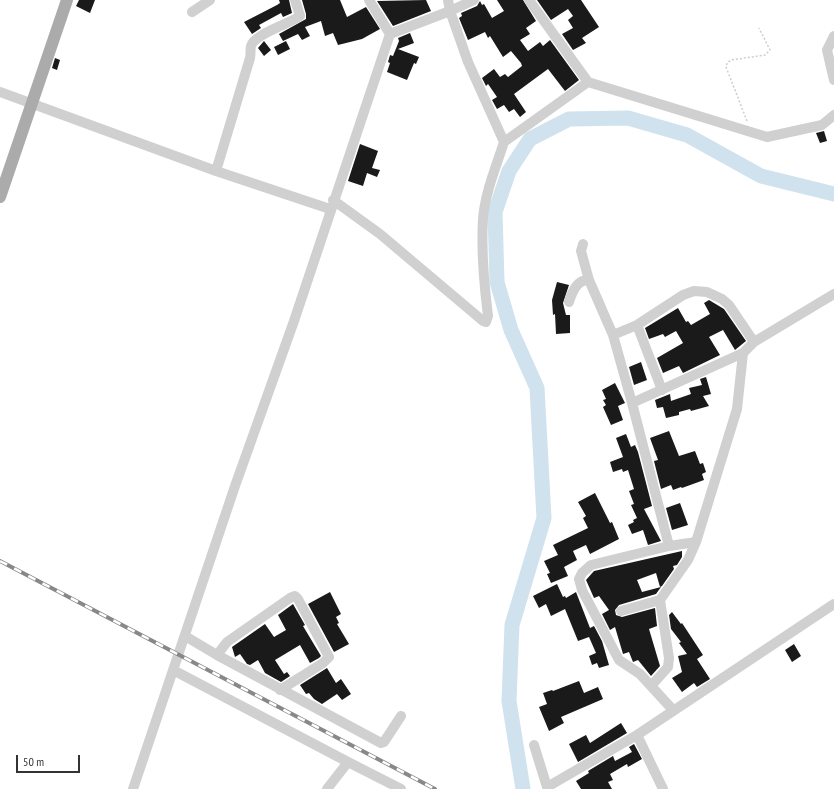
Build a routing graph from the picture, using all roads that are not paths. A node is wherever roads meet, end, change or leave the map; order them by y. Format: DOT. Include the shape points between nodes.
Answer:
graph roads {
  1 [pos="67,0"];
  2 [pos="210,0"];
  3 [pos="295,0"];
  4 [pos="369,0"];
  5 [pos="448,0"];
  6 [pos="474,0"];
  7 [pos="529,0"];
  8 [pos="192,12"];
  9 [pos="450,12"];
  10 [pos="390,34"];
  11 [pos="834,36"];
  12 [pos="834,80"];
  13 [pos="588,82"];
  14 [pos="0,92"];
  15 [pos="32,103"];
  16 [pos="834,115"];
  17 [pos="504,142"];
  18 [pos="216,171"];
  19 [pos="0,197"];
  20 [pos="331,205"];
  21 [pos="583,244"];
  22 [pos="589,280"];
  23 [pos="834,294"];
  24 [pos="569,302"];
  25 [pos="637,325"];
  26 [pos="613,335"];
  27 [pos="754,342"];
  28 [pos="743,354"];
  29 [pos="662,390"];
  30 [pos="632,403"];
  31 [pos="696,542"];
  32 [pos="669,546"];
  33 [pos="660,600"];
  34 [pos="834,604"];
  35 [pos="621,611"];
  36 [pos="184,636"];
  37 [pos="216,655"];
  38 [pos="173,670"];
  39 [pos="651,686"];
  40 [pos="280,690"];
  41 [pos="673,710"];
  42 [pos="401,716"];
  43 [pos="637,736"];
  44 [pos="534,745"];
  45 [pos="348,762"];
  46 [pos="547,788"];
  47 [pos="133,789"];
  48 [pos="327,789"];
  49 [pos="402,789"];
  50 [pos="663,789"];
  1 -- 15 [label="main road"];
  2 -- 8 [label="street"];
  3 -- 18 [label="street" via="300,16 260,35 251,45 250,58"];
  4 -- 10 [label="street"];
  5 -- 9 [label="street"];
  6 -- 9 [label="street"];
  7 -- 13 [label="street"];
  9 -- 10 [label="street"];
  9 -- 17 [label="street" via="468,62"];
  10 -- 20 [label="street"];
  11 -- 12 [label="street" via="827,50"];
  13 -- 16 [label="street" via="767,137 822,125"];
  13 -- 17 [label="street"];
  14 -- 15 [label="street"];
  15 -- 18 [label="street"];
  15 -- 19 [label="main road"];
  17 -- 20 [label="street" via="483,218 483,275 488,316 486,322 380,234"];
  18 -- 20 [label="street"];
  20 -- 36 [label="street" via="294,321"];
  21 -- 22 [label="street" via="581,252"];
  22 -- 24 [label="street" via="583,280 576,286"];
  22 -- 26 [label="street"];
  23 -- 27 [label="street"];
  25 -- 26 [label="street"];
  25 -- 27 [label="street" via="683,295 694,291 707,292 729,305"];
  25 -- 29 [label="street"];
  26 -- 30 [label="street"];
  27 -- 28 [label="street"];
  28 -- 29 [label="street"];
  28 -- 31 [label="street" via="737,409"];
  29 -- 30 [label="street"];
  30 -- 32 [label="street"];
  31 -- 32 [label="street"];
  31 -- 33 [label="street" via="688,560"];
  32 -- 39 [label="street" via="591,565 578,579 619,660 640,674"];
  33 -- 35 [label="street"];
  33 -- 39 [label="street" via="669,658 668,667"];
  34 -- 41 [label="street"];
  36 -- 37 [label="street"];
  36 -- 38 [label="street"];
  37 -- 40 [label="street"];
  37 -- 40 [label="street" via="228,642 295,596 329,657"];
  38 -- 45 [label="street"];
  38 -- 47 [label="street"];
  39 -- 41 [label="street"];
  40 -- 42 [label="street" via="381,743"];
  41 -- 43 [label="street"];
  43 -- 46 [label="street"];
  43 -- 50 [label="street"];
  44 -- 46 [label="street"];
  45 -- 48 [label="street"];
  45 -- 49 [label="street"];
}
